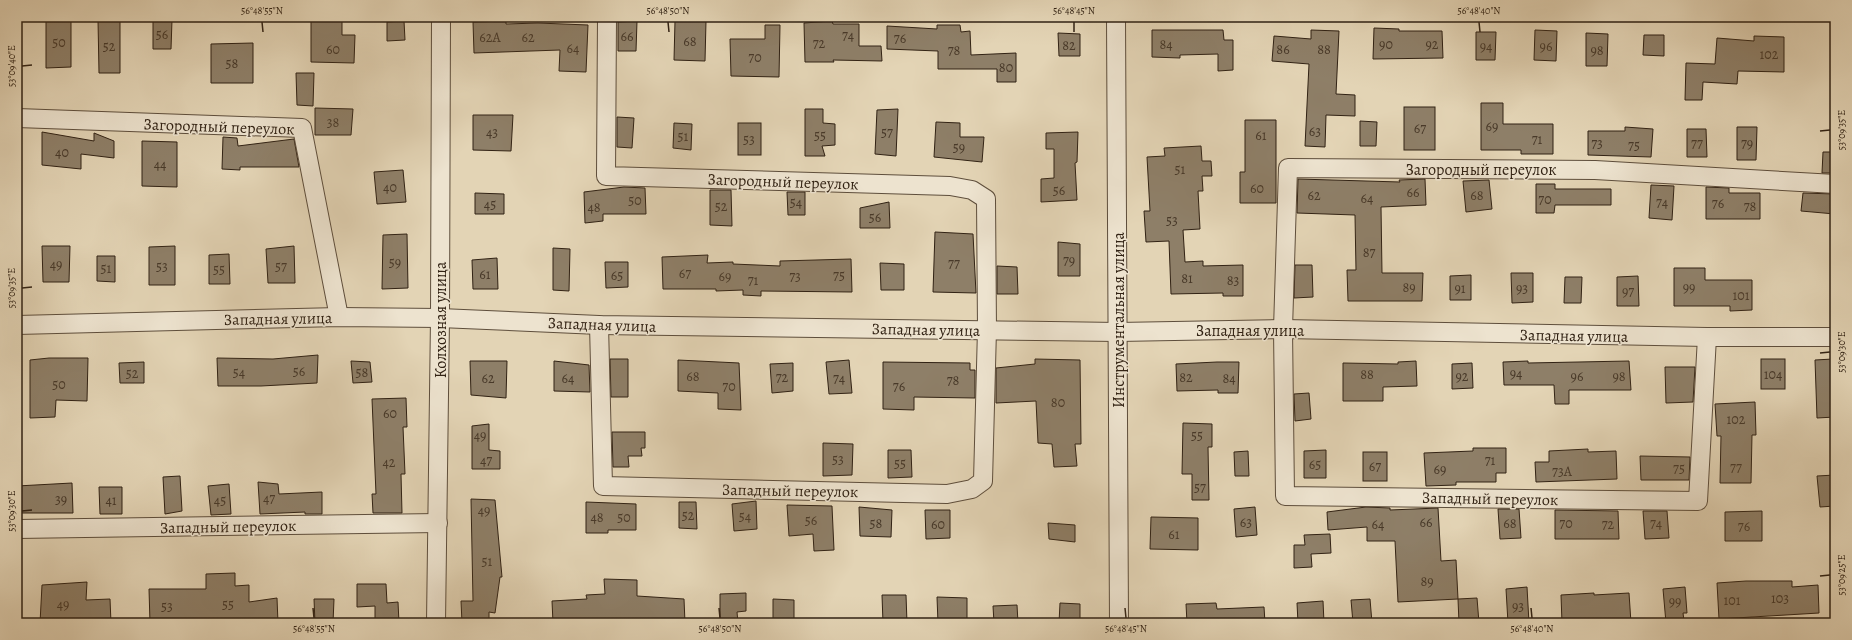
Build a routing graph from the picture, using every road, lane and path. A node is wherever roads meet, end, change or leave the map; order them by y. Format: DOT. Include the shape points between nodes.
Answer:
graph roads {
  1 [pos="441,17"];
  2 [pos="607,17"];
  3 [pos="1116,17"];
  4 [pos="17,118"];
  5 [pos="1835,184"];
  6 [pos="339,317"];
  7 [pos="440,318"];
  8 [pos="17,325"];
  9 [pos="599,325"];
  10 [pos="987,329"];
  11 [pos="1283,329"];
  12 [pos="1118,332"];
  13 [pos="1707,337"];
  14 [pos="1835,337"];
  15 [pos="438,523"];
  16 [pos="17,529"];
  17 [pos="436,623"];
  18 [pos="1119,623"];
  1 -- 7 [label="street, Колхозная улица"];
  2 -- 10 [label="street, Загородный переулок" via="606,176 950,186 972,190 986,199"];
  3 -- 12 [label="street, Инструментальная улица"];
  4 -- 6 [label="street, Загородный переулок" via="302,128"];
  5 -- 11 [label="street, Загородный переулок" via="1596,170 1288,168"];
  6 -- 7 [label="street, Западная улица"];
  6 -- 8 [label="street, Западная улица"];
  7 -- 9 [label="street, Западная улица"];
  7 -- 15 [label="street, Колхозная улица"];
  9 -- 10 [label="street, Западная улица"];
  9 -- 10 [label="street, Западный переулок" via="603,486 947,494 972,489 983,481"];
  10 -- 12 [label="street, Западная улица"];
  11 -- 12 [label="street, Западная улица"];
  11 -- 13 [label="street, Западная улица"];
  11 -- 13 [label="street, Западный переулок" via="1285,496 1698,501"];
  12 -- 18 [label="street, Инструментальная улица"];
  13 -- 14 [label="street, Западная улица"];
  15 -- 16 [label="street, Западный переулок"];
  15 -- 17 [label="street, Колхозная улица"];
}
